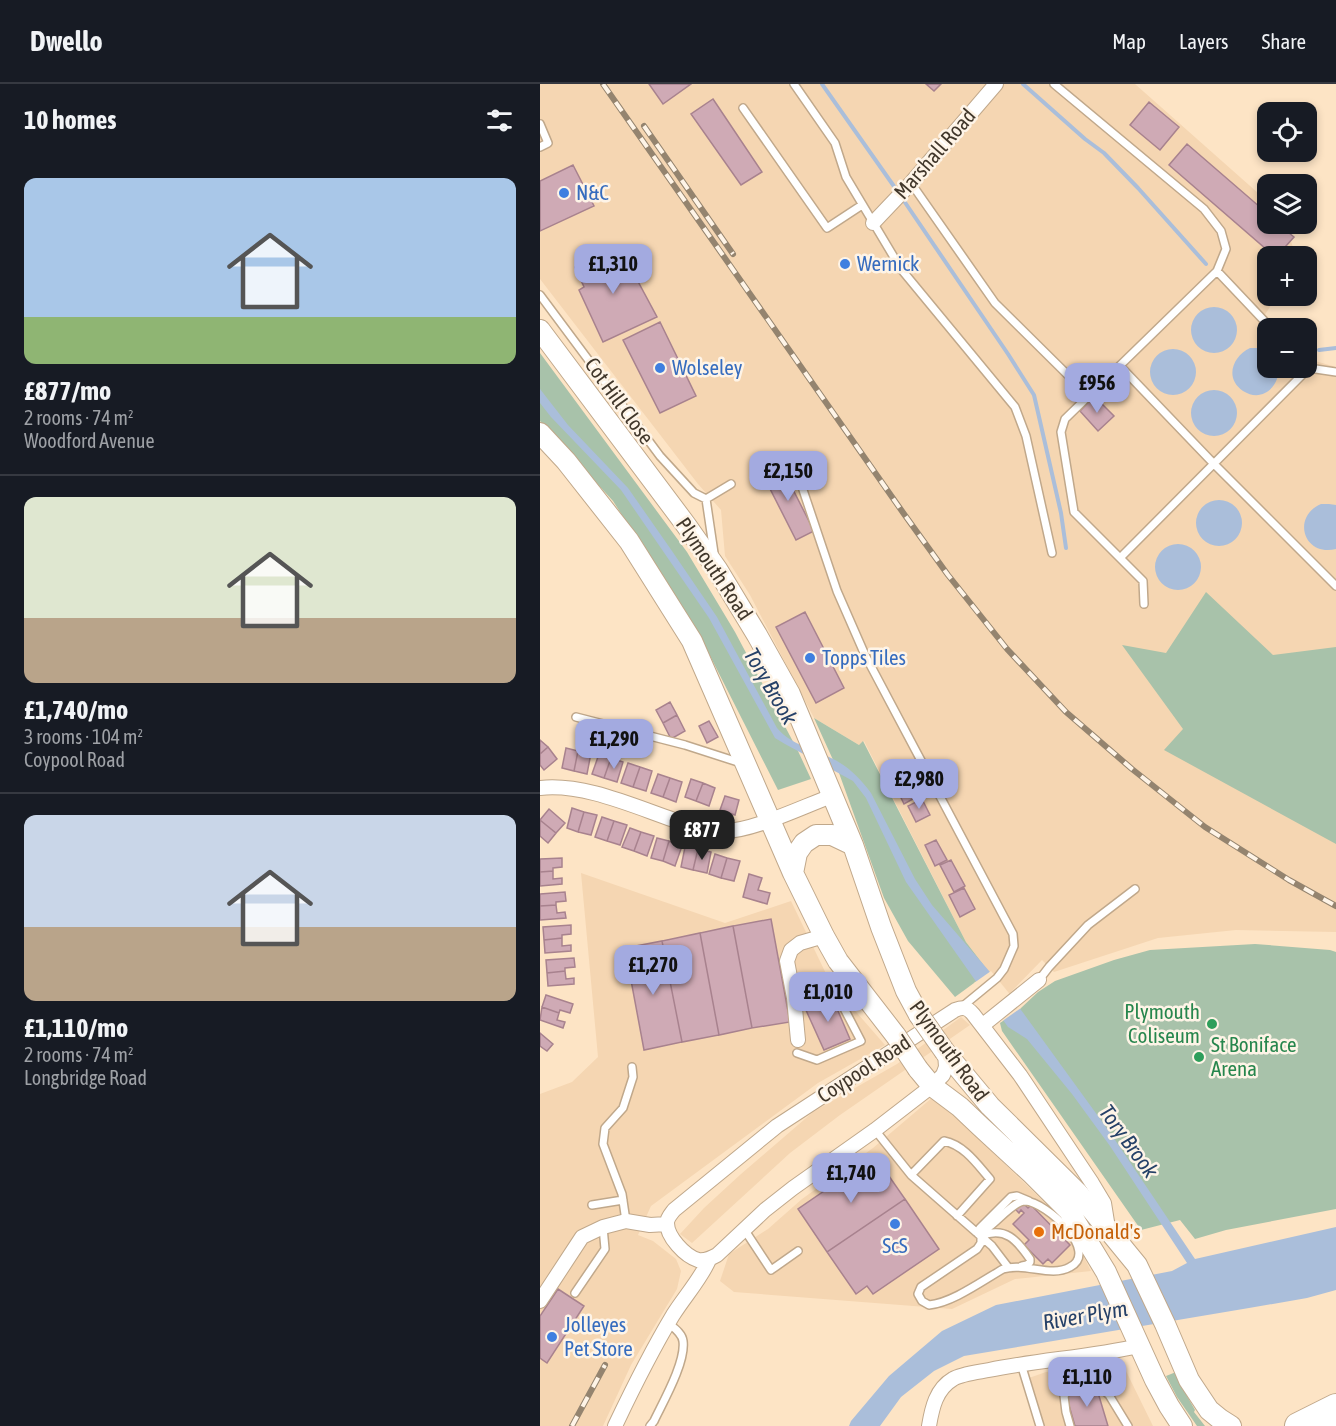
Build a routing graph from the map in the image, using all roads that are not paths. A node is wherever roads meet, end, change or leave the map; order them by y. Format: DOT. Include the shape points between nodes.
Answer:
graph roads {
  1 [pos="794,84"];
  2 [pos="996,84"];
  3 [pos="1053,84"];
  4 [pos="743,108"];
  5 [pos="540,125"];
  6 [pos="540,147"];
  7 [pos="911,183"];
  8 [pos="862,205"];
  9 [pos="873,223"];
  10 [pos="1217,271"];
  11 [pos="540,295"];
  12 [pos="1262,318"];
  13 [pos="540,330"];
  14 [pos="1120,366"];
  15 [pos="1317,369"];
  16 [pos="1336,372"];
  17 [pos="1297,378"];
  18 [pos="1089,396"];
  19 [pos="540,433"];
  20 [pos="1214,464"];
  21 [pos="798,475"];
  22 [pos="731,484"];
  23 [pos="706,499"];
  24 [pos="1052,553"];
  25 [pos="1120,558"];
  26 [pos="717,569"];
  27 [pos="1336,586"];
  28 [pos="1144,604"];
  29 [pos="576,717"];
  30 [pos="746,765"];
  31 [pos="540,788"];
  32 [pos="832,796"];
  33 [pos="770,820"];
  34 [pos="853,844"];
  35 [pos="793,873"];
  36 [pos="1135,889"];
  37 [pos="824,936"];
  38 [pos="1040,980"];
  39 [pos="794,998"];
  40 [pos="963,1007"];
  41 [pos="983,1025"];
  42 [pos="798,1047"];
  43 [pos="945,1052"];
  44 [pos="632,1067"];
  45 [pos="932,1086"];
  46 [pos="875,1130"];
  47 [pos="911,1175"];
  48 [pos="623,1200"];
  49 [pos="592,1205"];
  50 [pos="957,1216"];
  51 [pos="626,1221"];
  52 [pos="667,1224"];
  53 [pos="603,1227"];
  54 [pos="1108,1228"];
  55 [pos="744,1229"];
  56 [pos="978,1234"];
  57 [pos="798,1251"];
  58 [pos="709,1260"];
  59 [pos="1022,1266"];
  60 [pos="1008,1267"];
  61 [pos="575,1293"];
  62 [pos="540,1301"];
  63 [pos="668,1323"];
  64 [pos="1136,1338"];
  65 [pos="1021,1364"];
  66 [pos="1336,1407"];
  67 [pos="1336,1423"];
  68 [pos="616,1426"];
  69 [pos="650,1426"];
  70 [pos="929,1426"];
  71 [pos="1040,1426"];
  72 [pos="1070,1426"];
  73 [pos="1128,1426"];
  74 [pos="1182,1426"];
  75 [pos="1231,1426"];
  76 [pos="1298,1426"];
  77 [pos="1324,1426"];
  1 -- 8 [label="lane" via="835,143 846,177"];
  2 -- 7 [label="street, Marshall Road"];
  3 -- 10 [label="lane" via="1204,209 1221,231 1226,249"];
  4 -- 8 [label="lane" via="827,228"];
  5 -- 6 [label="lane" via="548,143"];
  7 -- 9 [label="street, Marshall Road"];
  7 -- 18 [label="lane" via="995,303"];
  8 -- 9 [label="lane"];
  9 -- 24 [label="lane" via="901,269 1015,407 1026,435"];
  10 -- 12 [label="lane"];
  10 -- 14 [label="lane"];
  11 -- 23 [label="lane, Cot Hill Close" via="660,456 694,493"];
  13 -- 26 [label="main road, Plymouth Road"];
  14 -- 18 [label="lane"];
  14 -- 20 [label="lane"];
  15 -- 16 [label="lane"];
  17 -- 20 [label="lane"];
  18 -- 25 [label="lane" via="1065,419 1061,432 1074,512"];
  19 -- 30 [label="main road, Plymouth Road" via="629,541 692,641"];
  20 -- 25 [label="lane"];
  20 -- 27 [label="lane"];
  21 -- 40 [label="lane" via="837,591 865,655 1014,934 1014,946 1004,969"];
  22 -- 23 [label="lane"];
  23 -- 26 [label="lane"];
  25 -- 28 [label="lane" via="1143,581"];
  26 -- 32 [label="main road, Plymouth Road" via="790,694"];
  29 -- 30 [label="lane"];
  30 -- 33 [label="main road, Plymouth Road"];
  31 -- 33 [label="street" via="590,792 694,827 724,831"];
  32 -- 33 [label="street"];
  32 -- 34 [label="main road, Plymouth Road"];
  33 -- 35 [label="main road, Plymouth Road"];
  34 -- 35 [label="main road" via="832,835 816,835 797,853"];
  34 -- 43 [label="main road, Plymouth Road, bridge" via="906,991"];
  35 -- 37 [label="main road, Plymouth Road"];
  36 -- 38 [label="lane" via="1088,925"];
  37 -- 39 [label="street" via="791,950 787,961"];
  37 -- 45 [label="main road, Plymouth Road, bridge" via="838,961"];
  38 -- 41 [label="street"];
  39 -- 42 [label="street"];
  39 -- 42 [label="lane" via="836,991 861,1041 817,1060"];
  40 -- 41 [label="street"];
  40 -- 52 [label="street, Coypool Road" via="777,1126 674,1210"];
  41 -- 54 [label="street" via="1092,1183 1104,1203"];
  43 -- 45 [label="street, Coypool Road" via="943,1075"];
  43 -- 54 [label="main road, Plymouth Road" via="990,1106"];
  44 -- 48 [label="lane" via="633,1077 623,1108 605,1128 603,1144"];
  45 -- 46 [label="street, Coypool Road"];
  45 -- 64 [label="main road, Plymouth Road" via="960,1107 1069,1211 1099,1259"];
  46 -- 47 [label="lane"];
  46 -- 55 [label="street, Coypool Road" via="793,1188"];
  47 -- 50 [label="lane"];
  47 -- 50 [label="lane" via="944,1141 953,1143 970,1157 990,1179"];
  48 -- 49 [label="lane"];
  48 -- 51 [label="lane"];
  50 -- 56 [label="lane"];
  51 -- 52 [label="street"];
  51 -- 53 [label="street"];
  52 -- 58 [label="street" via="686,1253 698,1260"];
  53 -- 61 [label="lane" via="605,1248"];
  53 -- 62 [label="street" via="582,1237"];
  54 -- 75 [label="main road, Plymouth Road" via="1137,1265 1200,1398"];
  55 -- 57 [label="lane" via="771,1270"];
  55 -- 58 [label="street, Coypool Road"];
  56 -- 59 [label="lane" via="1001,1232 1011,1238 1030,1259"];
  56 -- 59 [label="lane" via="1019,1202 1043,1207 1067,1228 1079,1260 1053,1271"];
  56 -- 60 [label="lane"];
  56 -- 60 [label="lane" via="981,1243 977,1249 921,1287 918,1294 922,1301 929,1305 946,1301"];
  58 -- 63 [label="street, Coypool Road"];
  59 -- 60 [label="lane"];
  63 -- 68 [label="street, Coypool Road"];
  63 -- 69 [label="lane" via="683,1340 682,1360"];
  64 -- 65 [label="street" via="1115,1352"];
  64 -- 74 [label="main road, Plymouth Road"];
  65 -- 70 [label="street" via="954,1378 932,1405"];
  65 -- 71 [label="lane"];
  66 -- 76 [label="highway"];
  67 -- 77 [label="main road"];
  72 -- 73 [label="lane" via="1064,1396 1094,1384 1109,1395"];
}
